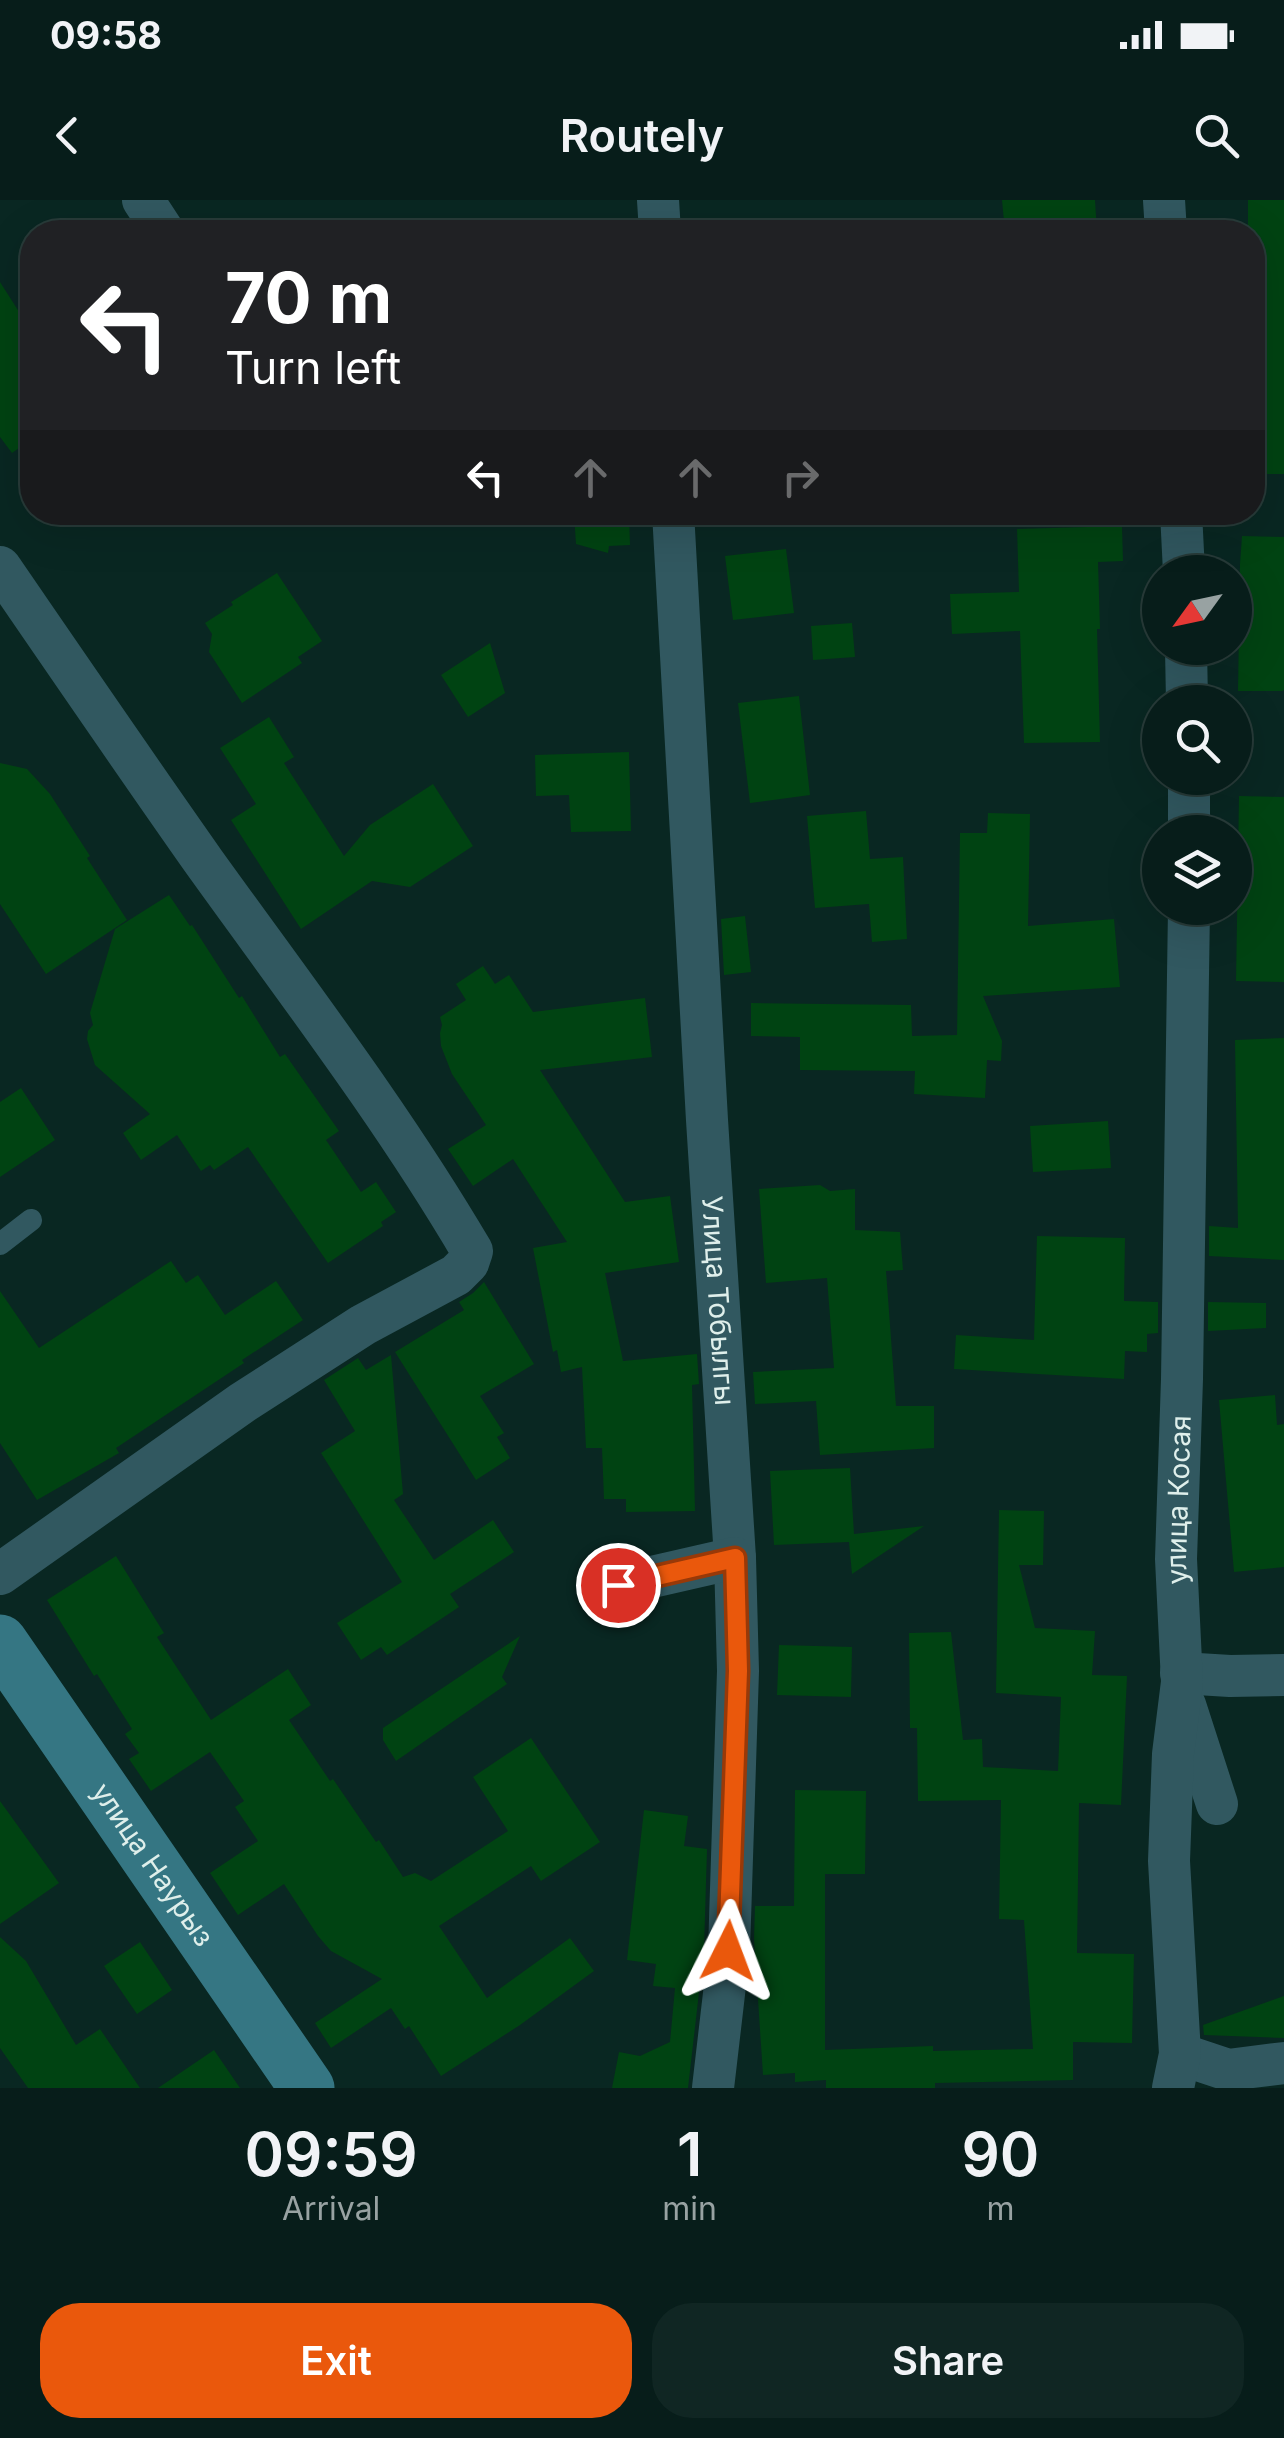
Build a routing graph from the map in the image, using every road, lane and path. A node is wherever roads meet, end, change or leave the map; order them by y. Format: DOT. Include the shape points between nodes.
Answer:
graph roads {
  1 [pos="674,525"];
  2 [pos="1182,525"];
  3 [pos="1183,555"];
  4 [pos="0,567"];
  5 [pos="1189,925"];
  6 [pos="31,1220"];
  7 [pos="0,1244"];
  8 [pos="735,1558"];
  9 [pos="0,1574"];
  10 [pos="618,1585"];
  11 [pos="0,1642"];
  12 [pos="1284,1675"];
  13 [pos="1181,1681"];
  14 [pos="1217,1804"];
  15 [pos="1284,2063"];
  16 [pos="1177,2071"];
  17 [pos="307,2088"];
  18 [pos="713,2088"];
  1 -- 8 [label="street, Улица Тобылгы"];
  2 -- 3 [label="street"];
  4 -- 9 [label="street" via="346,1056 472,1251 456,1274 272,1384"];
  5 -- 13 [label="street, улица Косая" via="1176,1558"];
  6 -- 7 [label="lane"];
  8 -- 10 [label="street"];
  8 -- 18 [label="street, Улица Тобылгы" via="734,1847"];
  11 -- 17 [label="street, улица Наурыз"];
  12 -- 13 [label="street"];
  13 -- 14 [label="street"];
  13 -- 16 [label="street, улица Косая" via="1169,1861"];
  15 -- 16 [label="street"];
}
